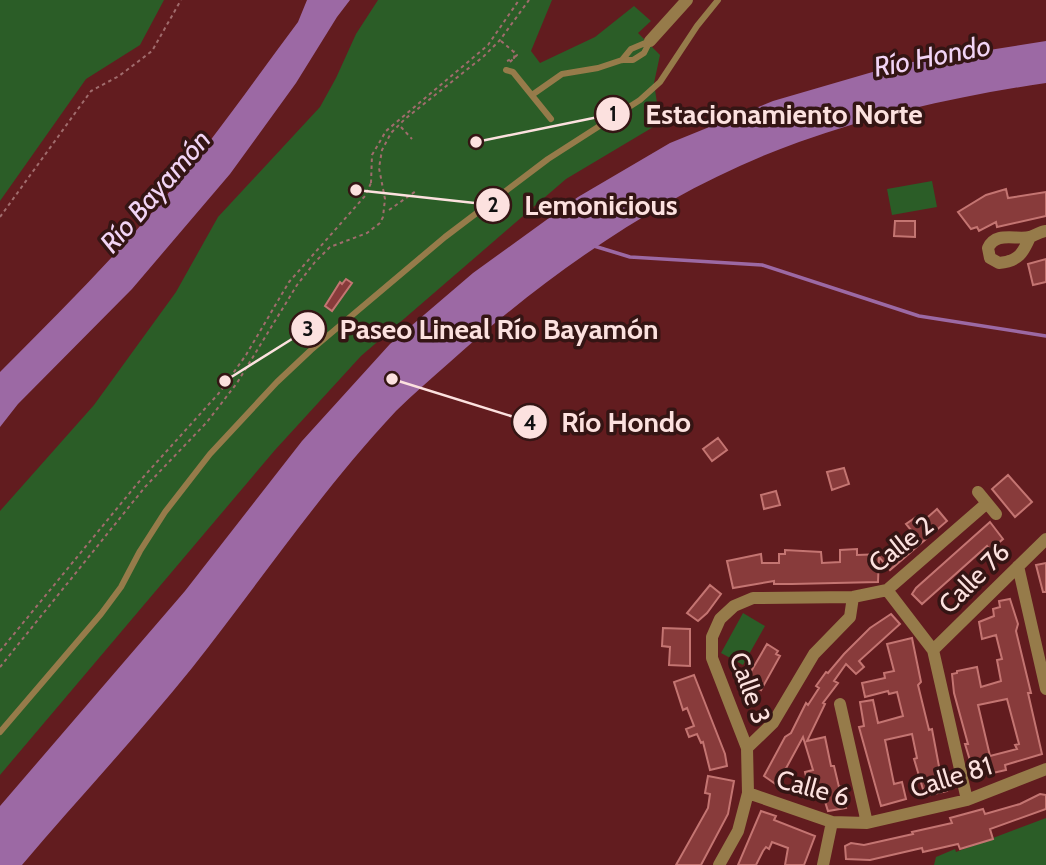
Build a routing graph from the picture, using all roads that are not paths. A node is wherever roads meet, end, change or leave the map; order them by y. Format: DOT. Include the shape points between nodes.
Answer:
graph roads {
  1 [pos="687,0"];
  2 [pos="718,0"];
  3 [pos="650,41"];
  4 [pos="507,65"];
  5 [pos="532,95"];
  6 [pos="551,119"];
  7 [pos="1046,231"];
  8 [pos="1030,237"];
  9 [pos="978,492"];
  10 [pos="987,503"];
  11 [pos="996,514"];
  12 [pos="1046,539"];
  13 [pos="1018,566"];
  14 [pos="887,590"];
  15 [pos="853,597"];
  16 [pos="933,650"];
  17 [pos="1046,688"];
  18 [pos="840,704"];
  19 [pos="0,732"];
  20 [pos="747,748"];
  21 [pos="1046,769"];
  22 [pos="748,793"];
  23 [pos="967,800"];
  24 [pos="832,822"];
  25 [pos="867,823"];
  26 [pos="719,865"];
  27 [pos="823,865"];
  1 -- 3 [label="street"];
  2 -- 19 [label="lane" via="660,82 640,100 548,159 455,229 277,382 210,454 165,512 101,614"];
  3 -- 5 [label="lane" via="631,49 622,60 562,74"];
  4 -- 5 [label="lane"];
  5 -- 6 [label="lane"];
  7 -- 8 [label="street"];
  9 -- 10 [label="street"];
  10 -- 11 [label="street"];
  10 -- 14 [label="street, Calle 2"];
  12 -- 13 [label="street, Calle 76"];
  13 -- 16 [label="street, Calle 76"];
  13 -- 17 [label="street"];
  14 -- 15 [label="street, Calle 2"];
  14 -- 16 [label="street"];
  15 -- 20 [label="street, Calle 2" via="850,617 814,654 773,723"];
  15 -- 20 [label="street, Calle 3" via="753,598 720,620 712,637 712,658"];
  16 -- 23 [label="street"];
  18 -- 25 [label="street"];
  20 -- 22 [label="street, Calle 3"];
  21 -- 23 [label="street, Calle 81"];
  22 -- 24 [label="street, Calle 6"];
  22 -- 26 [label="street, Calle 3" via="738,831"];
  23 -- 25 [label="street, Calle 81"];
  24 -- 25 [label="street, Calle 6"];
  24 -- 27 [label="street"];
}
